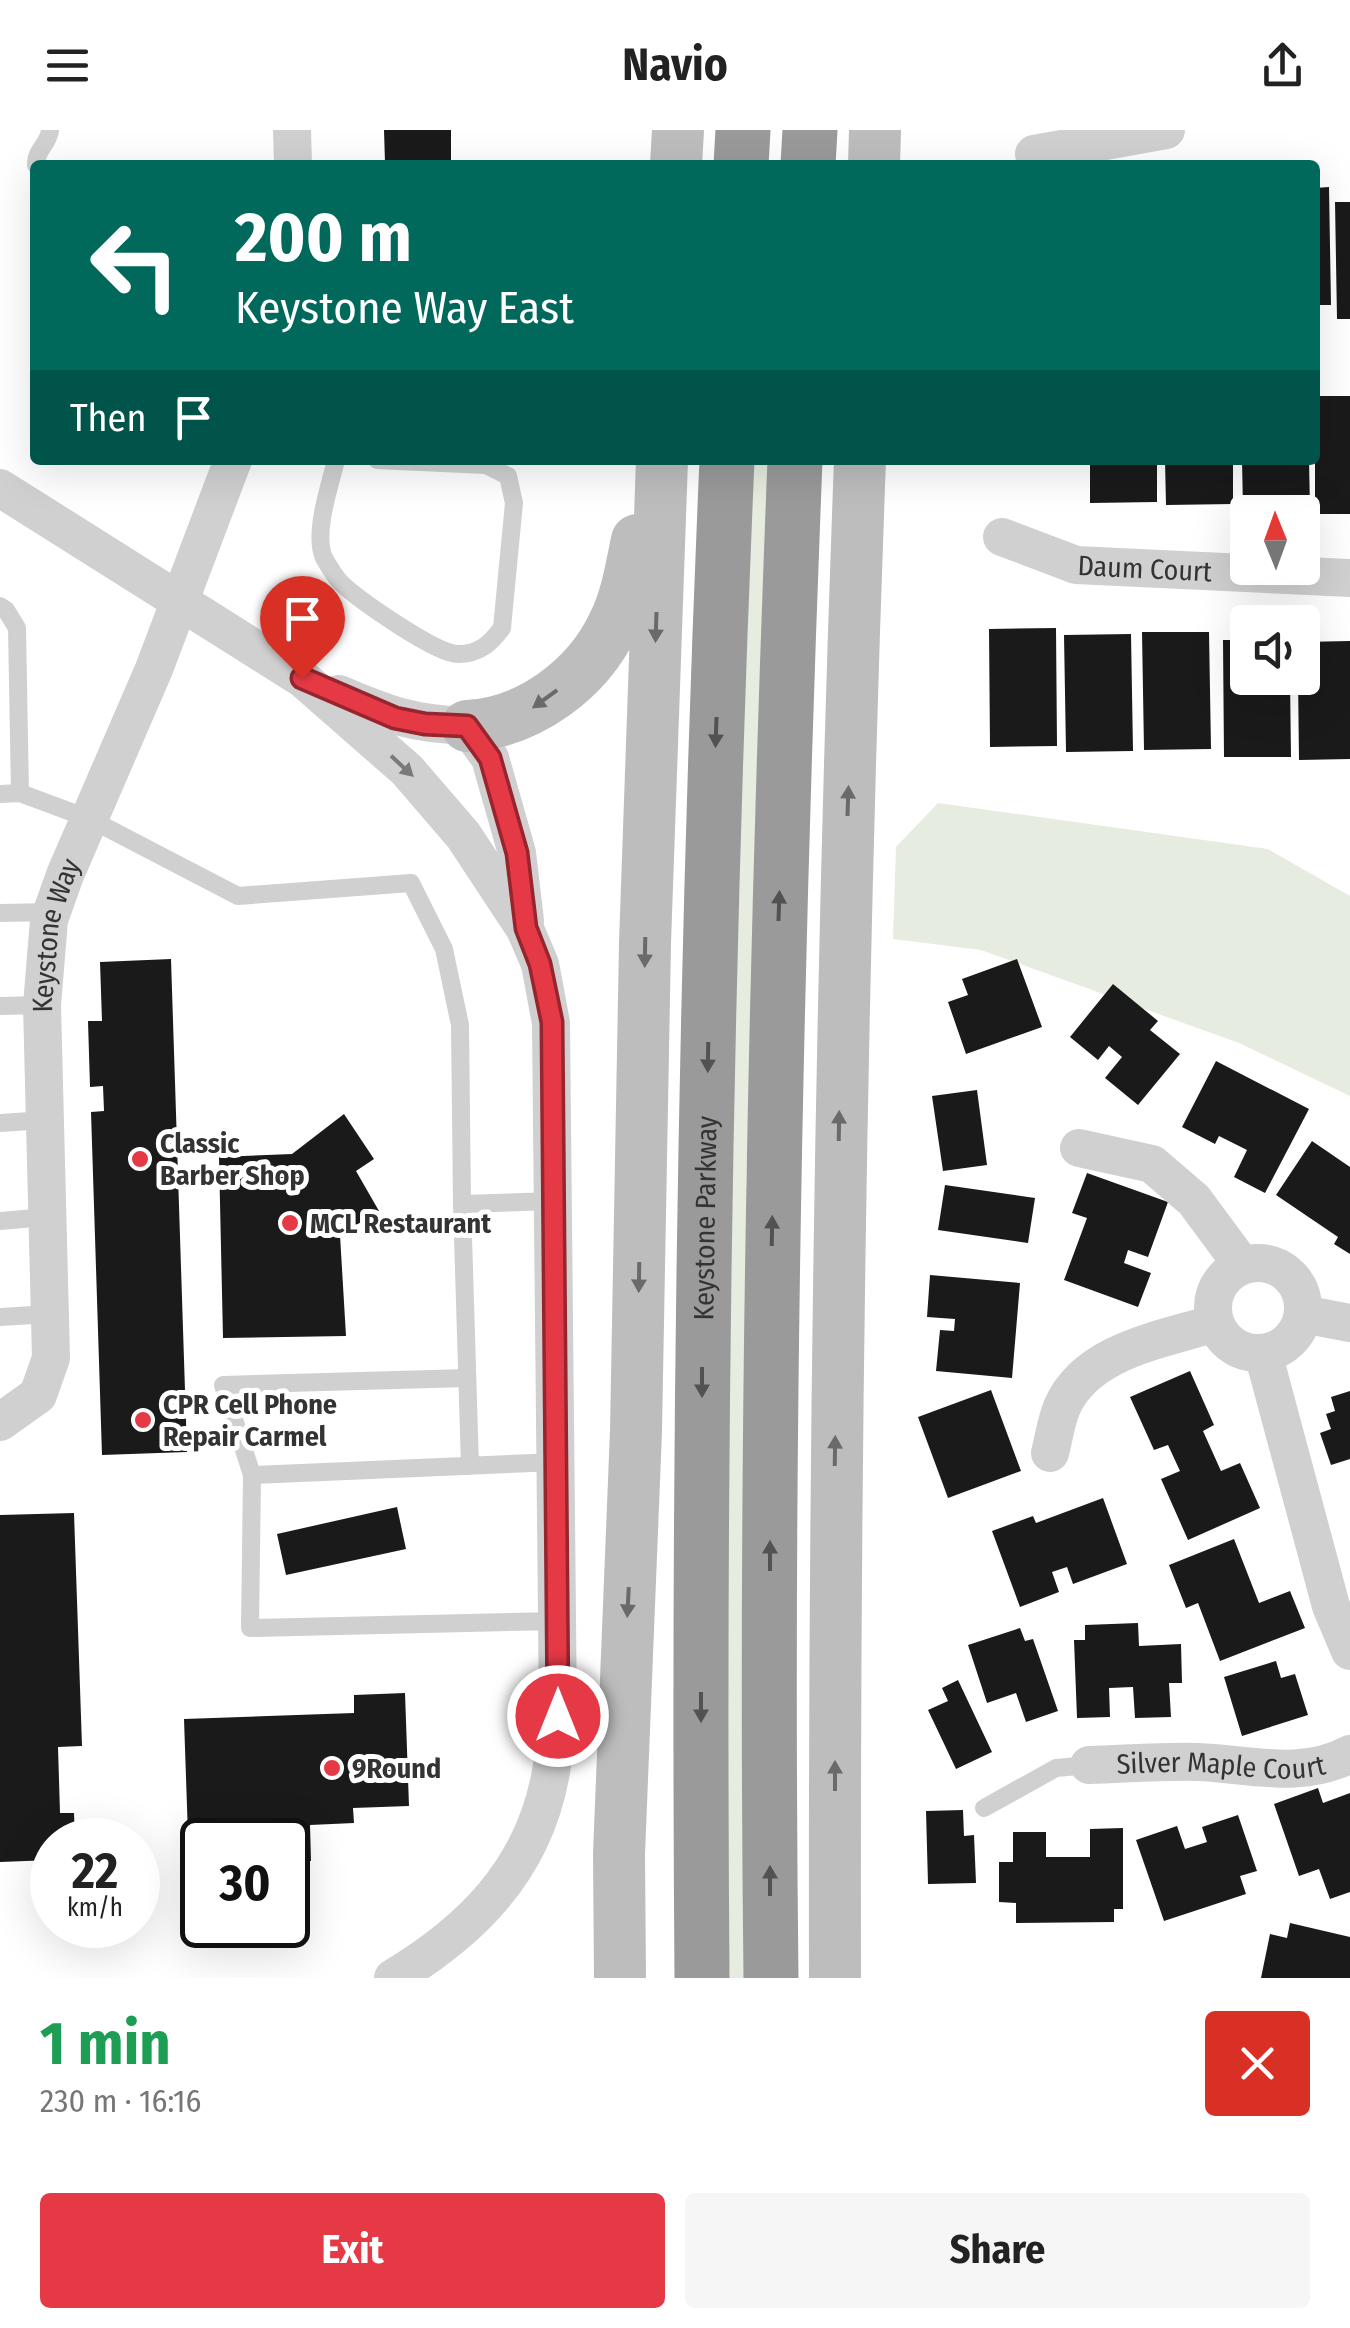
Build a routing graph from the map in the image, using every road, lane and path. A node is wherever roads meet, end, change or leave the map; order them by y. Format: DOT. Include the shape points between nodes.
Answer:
graph roads {
  1 [pos="50,130"];
  2 [pos="292,130"];
  3 [pos="678,130"];
  4 [pos="743,130"];
  5 [pos="810,130"];
  6 [pos="875,130"];
  7 [pos="1166,130"];
  8 [pos="1034,154"];
  9 [pos="36,160"];
  10 [pos="293,160"];
  11 [pos="676,160"];
  12 [pos="741,160"];
  13 [pos="808,160"];
  14 [pos="874,160"];
  15 [pos="231,465"];
  16 [pos="335,465"];
  17 [pos="486,465"];
  18 [pos="651,465"];
  19 [pos="662,465"];
  20 [pos="727,465"];
  21 [pos="795,465"];
  22 [pos="860,465"];
  23 [pos="0,488"];
  24 [pos="1002,537"];
  25 [pos="1350,578"];
  26 [pos="179,598"];
  27 [pos="0,606"];
  28 [pos="302,678"];
  29 [pos="9,695"];
  30 [pos="467,726"];
  31 [pos="0,794"];
  32 [pos="20,794"];
  33 [pos="90,820"];
  34 [pos="52,912"];
  35 [pos="0,913"];
  36 [pos="526,928"];
  37 [pos="42,1005"];
  38 [pos="0,1006"];
  39 [pos="45,1120"];
  40 [pos="0,1123"];
  41 [pos="1078,1148"];
  42 [pos="553,1201"];
  43 [pos="462,1204"];
  44 [pos="47,1218"];
  45 [pos="0,1221"];
  46 [pos="1242,1265"];
  47 [pos="50,1314"];
  48 [pos="1303,1314"];
  49 [pos="0,1317"];
  50 [pos="1215,1322"];
  51 [pos="1350,1323"];
  52 [pos="1264,1353"];
  53 [pos="468,1378"];
  54 [pos="0,1422"];
  55 [pos="1050,1453"];
  56 [pos="556,1462"];
  57 [pos="470,1466"];
  58 [pos="252,1475"];
  59 [pos="557,1621"];
  60 [pos="1350,1651"];
  61 [pos="1350,1754"];
  62 [pos="1089,1765"];
  63 [pos="984,1808"];
  64 [pos="393,1978"];
  65 [pos="620,1978"];
  66 [pos="702,1978"];
  67 [pos="771,1978"];
  68 [pos="835,1978"];
  1 -- 9 [label="lane"];
  2 -- 10 [label="street"];
  3 -- 11 [label="main road"];
  4 -- 12 [label="highway"];
  5 -- 13 [label="highway"];
  6 -- 14 [label="main road"];
  7 -- 8 [label="street"];
  15 -- 26 [label="street, Keystone Way"];
  16 -- 17 [label="lane" via="322,554 341,582 418,638 454,655 490,645 502,628 514,503 508,476"];
  18 -- 30 [label="main road, one-way" via="627,587 603,645 527,712"];
  19 -- 65 [label="main road, one-way"];
  20 -- 66 [label="highway, Keystone Parkway, one-way" via="702,1315"];
  67 -- 21 [label="highway, one-way" via="772,1268"];
  68 -- 22 [label="main road, one-way" via="840,1102"];
  23 -- 26 [label="street"];
  24 -- 25 [label="street, Daum Court" via="1076,564"];
  26 -- 28 [label="street"];
  26 -- 33 [label="street, Keystone Way"];
  27 -- 29 [label="lane" via="17,628"];
  28 -- 30 [label="street" via="395,718"];
  28 -- 36 [label="street, one-way" via="426,788"];
  29 -- 32 [label="lane"];
  30 -- 36 [label="street" via="490,758 517,853"];
  31 -- 32 [label="lane"];
  32 -- 33 [label="lane"];
  33 -- 34 [label="street, Keystone Way"];
  33 -- 43 [label="lane" via="238,896 411,883 444,950 460,1025"];
  34 -- 35 [label="lane"];
  34 -- 37 [label="street, Keystone Way"];
  36 -- 42 [label="street" via="552,1022"];
  37 -- 38 [label="lane"];
  37 -- 39 [label="street, Keystone Way"];
  39 -- 40 [label="lane"];
  39 -- 44 [label="street, Keystone Way"];
  41 -- 46 [label="street" via="1152,1164 1194,1200"];
  42 -- 43 [label="lane"];
  42 -- 56 [label="street"];
  43 -- 53 [label="lane"];
  44 -- 45 [label="lane"];
  44 -- 47 [label="street, Keystone Way"];
  46 -- 48 [label="street" via="1287,1272 1303,1299"];
  46 -- 50 [label="street" via="1218,1285"];
  47 -- 49 [label="lane"];
  47 -- 54 [label="street, Keystone Way" via="51,1358 38,1395"];
  48 -- 51 [label="street"];
  48 -- 52 [label="street" via="1289,1341"];
  50 -- 52 [label="street" via="1236,1348"];
  50 -- 55 [label="street" via="1092,1368 1062,1408"];
  52 -- 60 [label="street" via="1331,1606"];
  53 -- 57 [label="lane"];
  53 -- 58 [label="lane" via="224,1385"];
  56 -- 57 [label="lane"];
  56 -- 59 [label="street"];
  57 -- 58 [label="lane"];
  58 -- 59 [label="lane" via="250,1628"];
  59 -- 64 [label="street" via="558,1716 550,1780 530,1836 510,1875 472,1922"];
  61 -- 62 [label="street, Silver Maple Court" via="1276,1770 1198,1762"];
  62 -- 63 [label="lane" via="1056,1768"];
}
